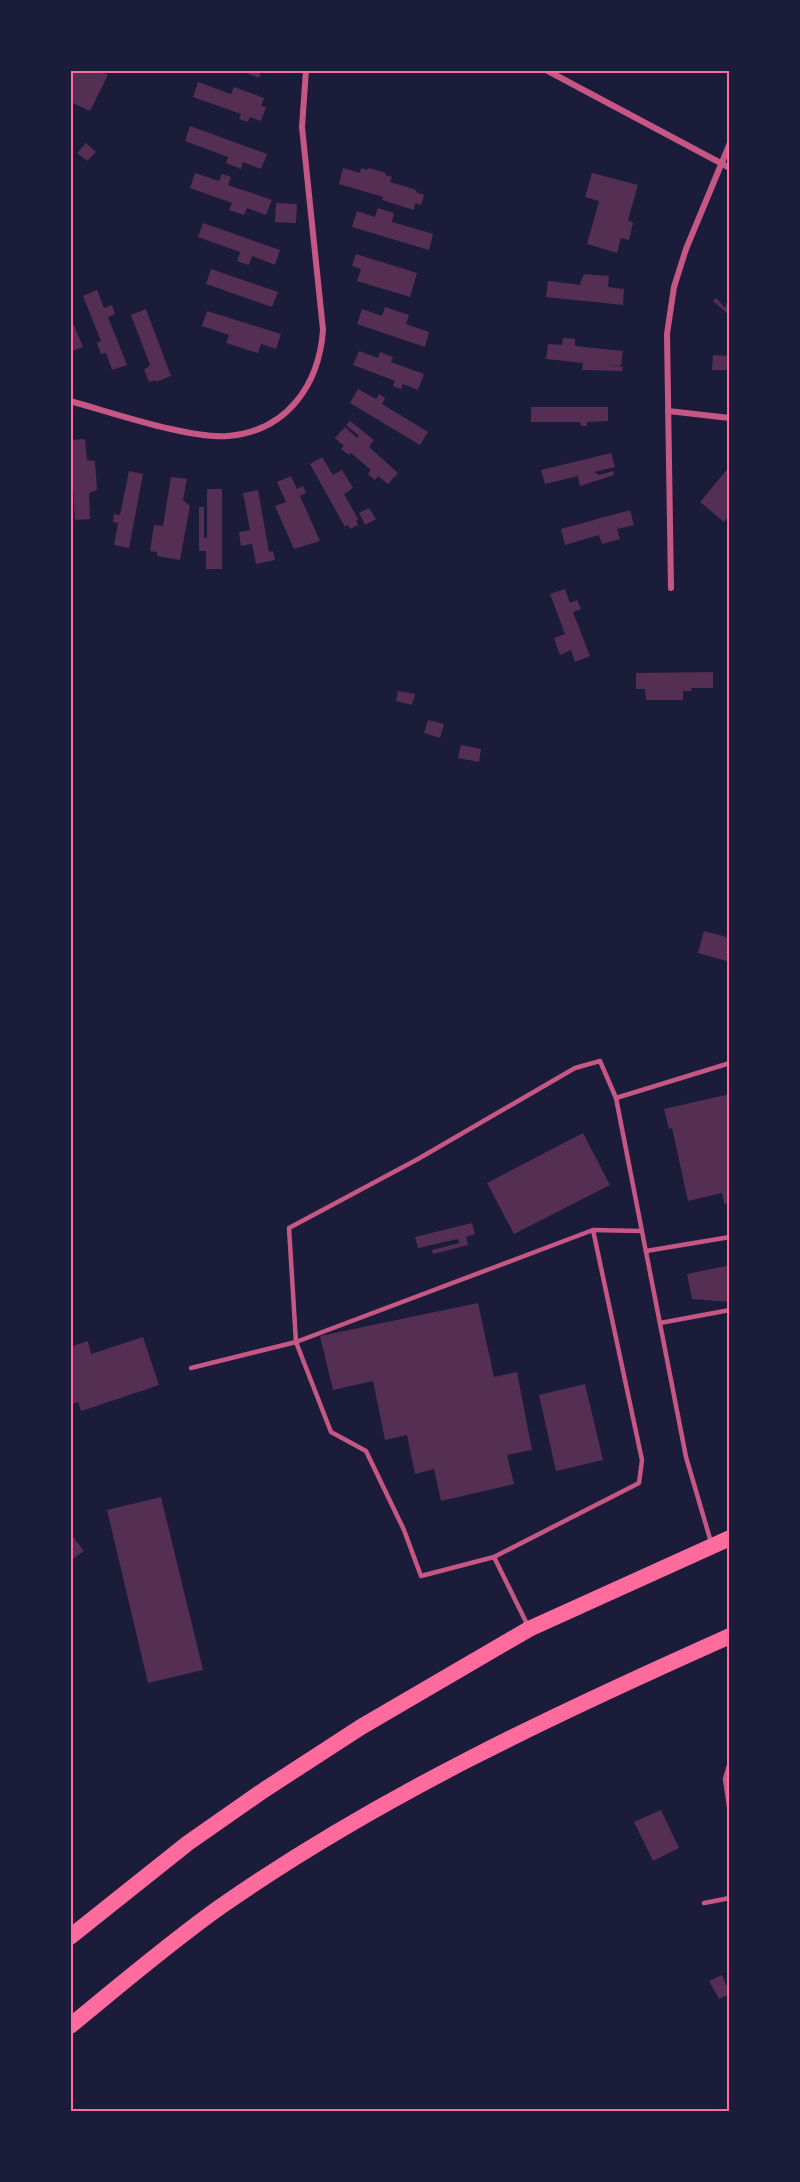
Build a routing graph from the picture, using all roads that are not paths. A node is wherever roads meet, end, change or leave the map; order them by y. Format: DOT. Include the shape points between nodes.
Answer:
graph roads {
  1 [pos="306,70"];
  2 [pos="546,70"];
  3 [pos="729,143"];
  4 [pos="721,164"];
  5 [pos="729,168"];
  6 [pos="70,401"];
  7 [pos="668,411"];
  8 [pos="729,418"];
  9 [pos="671,588"];
  10 [pos="729,1063"];
  11 [pos="616,1098"];
  12 [pos="593,1230"];
  13 [pos="642,1231"];
  14 [pos="729,1237"];
  15 [pos="646,1251"];
  16 [pos="729,1310"];
  17 [pos="660,1323"];
  18 [pos="296,1342"];
  19 [pos="191,1368"];
  20 [pos="729,1538"];
  21 [pos="712,1545"];
  22 [pos="494,1557"];
  23 [pos="529,1629"];
  24 [pos="729,1636"];
  25 [pos="729,1762"];
  26 [pos="729,1813"];
  27 [pos="729,1898"];
  28 [pos="704,1903"];
  29 [pos="70,1937"];
  30 [pos="70,2026"];
  1 -- 6 [label="street" via="302,127 323,330 322,353 314,378 303,394 272,422 228,436 204,435"];
  2 -- 4 [label="street"];
  3 -- 4 [label="street"];
  4 -- 5 [label="street"];
  4 -- 7 [label="street" via="674,287 667,334"];
  7 -- 8 [label="street"];
  7 -- 9 [label="street"];
  10 -- 11 [label="lane"];
  11 -- 13 [label="lane"];
  11 -- 18 [label="lane" via="600,1061 575,1068 289,1228"];
  12 -- 13 [label="lane"];
  12 -- 18 [label="lane"];
  12 -- 22 [label="lane" via="642,1460 639,1483"];
  13 -- 15 [label="lane"];
  14 -- 15 [label="lane"];
  15 -- 17 [label="lane"];
  16 -- 17 [label="lane"];
  17 -- 21 [label="lane" via="686,1457"];
  18 -- 19 [label="lane"];
  18 -- 22 [label="lane" via="331,1432 366,1451 405,1530 422,1576"];
  20 -- 21 [label="highway"];
  21 -- 23 [label="highway"];
  22 -- 23 [label="lane"];
  23 -- 29 [label="highway" via="361,1727 264,1790 188,1843"];
  24 -- 30 [label="highway" via="468,1758 366,1814 219,1908"];
  25 -- 26 [label="lane" via="725,1779"];
  27 -- 28 [label="lane"];
}
